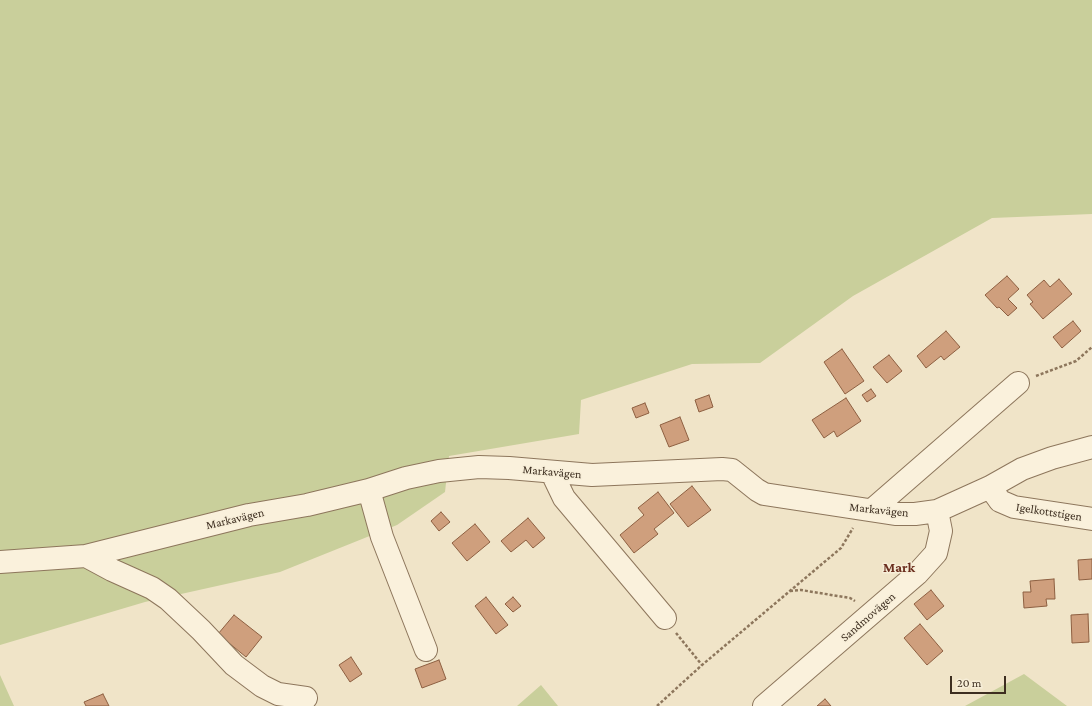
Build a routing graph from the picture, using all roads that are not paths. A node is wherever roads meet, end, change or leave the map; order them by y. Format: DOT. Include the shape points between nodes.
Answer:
graph roads {
  1 [pos="1018,383"];
  2 [pos="1092,447"];
  3 [pos="552,473"];
  4 [pos="990,487"];
  5 [pos="369,490"];
  6 [pos="872,510"];
  7 [pos="937,511"];
  8 [pos="1092,518"];
  9 [pos="86,556"];
  10 [pos="0,562"];
  11 [pos="665,618"];
  12 [pos="426,650"];
  13 [pos="306,698"];
  14 [pos="764,706"];
  1 -- 6 [label="street"];
  2 -- 4 [label="street, Markavägen" via="1044,460"];
  3 -- 5 [label="street, Markavägen" via="479,467 439,471"];
  3 -- 6 [label="street, Markavägen" via="592,476 732,470 764,494"];
  3 -- 11 [label="street" via="564,498"];
  4 -- 7 [label="street, Markavägen"];
  4 -- 8 [label="street, Igelkottstigen" via="1000,502 1014,507"];
  5 -- 9 [label="street, Markavägen" via="307,505 249,515"];
  5 -- 12 [label="street" via="382,537"];
  6 -- 7 [label="street, Markavägen" via="895,514"];
  7 -- 14 [label="street, Sandmovägen" via="941,531 936,553 917,574"];
  9 -- 10 [label="street, Markavägen"];
  9 -- 13 [label="street" via="152,588 168,599 234,665 262,686 278,694"];
}
